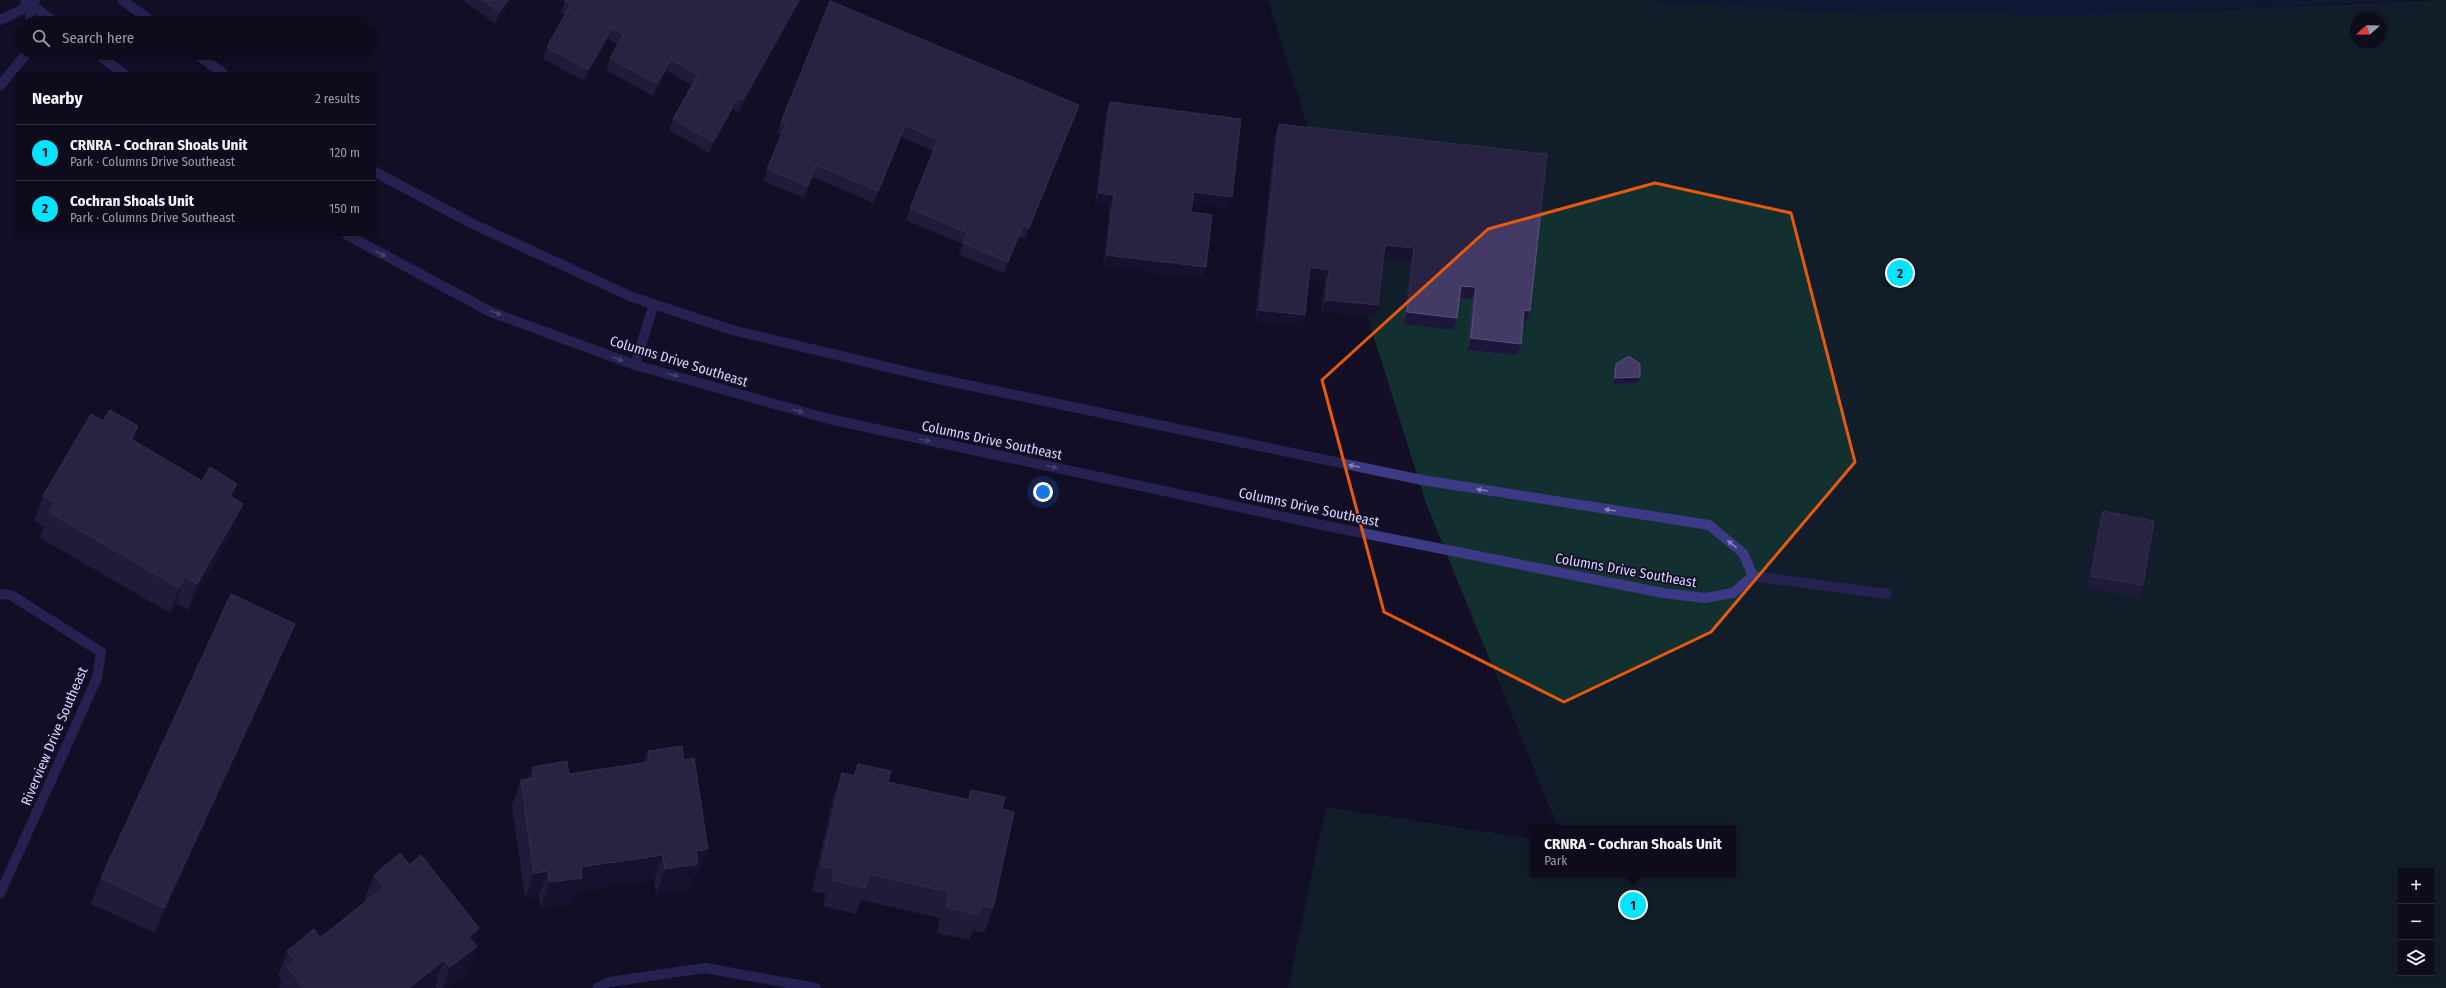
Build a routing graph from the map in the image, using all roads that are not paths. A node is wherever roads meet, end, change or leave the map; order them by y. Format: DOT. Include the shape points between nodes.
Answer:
graph roads {
  1 [pos="122,0"];
  2 [pos="30,2"];
  3 [pos="30,16"];
  4 [pos="47,16"];
  5 [pos="144,16"];
  6 [pos="0,20"];
  7 [pos="21,60"];
  8 [pos="105,60"];
  9 [pos="205,60"];
  10 [pos="122,72"];
  11 [pos="222,72"];
  12 [pos="0,86"];
  13 [pos="376,173"];
  14 [pos="349,236"];
  15 [pos="654,304"];
  16 [pos="635,365"];
  17 [pos="1753,576"];
  18 [pos="0,594"];
  19 [pos="1886,594"];
  20 [pos="0,894"];
  21 [pos="597,988"];
  22 [pos="816,988"];
  1 -- 5 [label="street"];
  2 -- 3 [label="street"];
  2 -- 4 [label="street"];
  2 -- 6 [label="street"];
  7 -- 12 [label="street"];
  8 -- 10 [label="street"];
  9 -- 11 [label="street"];
  13 -- 15 [label="street" via="470,223 539,256 632,297"];
  14 -- 16 [label="street, Columns Drive Southeast, one-way" via="491,312"];
  15 -- 16 [label="street"];
  17 -- 15 [label="street, one-way" via="1742,553 1709,525 1422,480 945,381 732,330"];
  16 -- 17 [label="street, Columns Drive Southeast, one-way" via="829,419 1320,524 1664,593 1705,598 1733,593"];
  17 -- 19 [label="street"];
  18 -- 20 [label="street, Riverview Drive Southeast" via="11,595 102,652 97,678"];
  21 -- 22 [label="street" via="609,982 705,968"];
}
